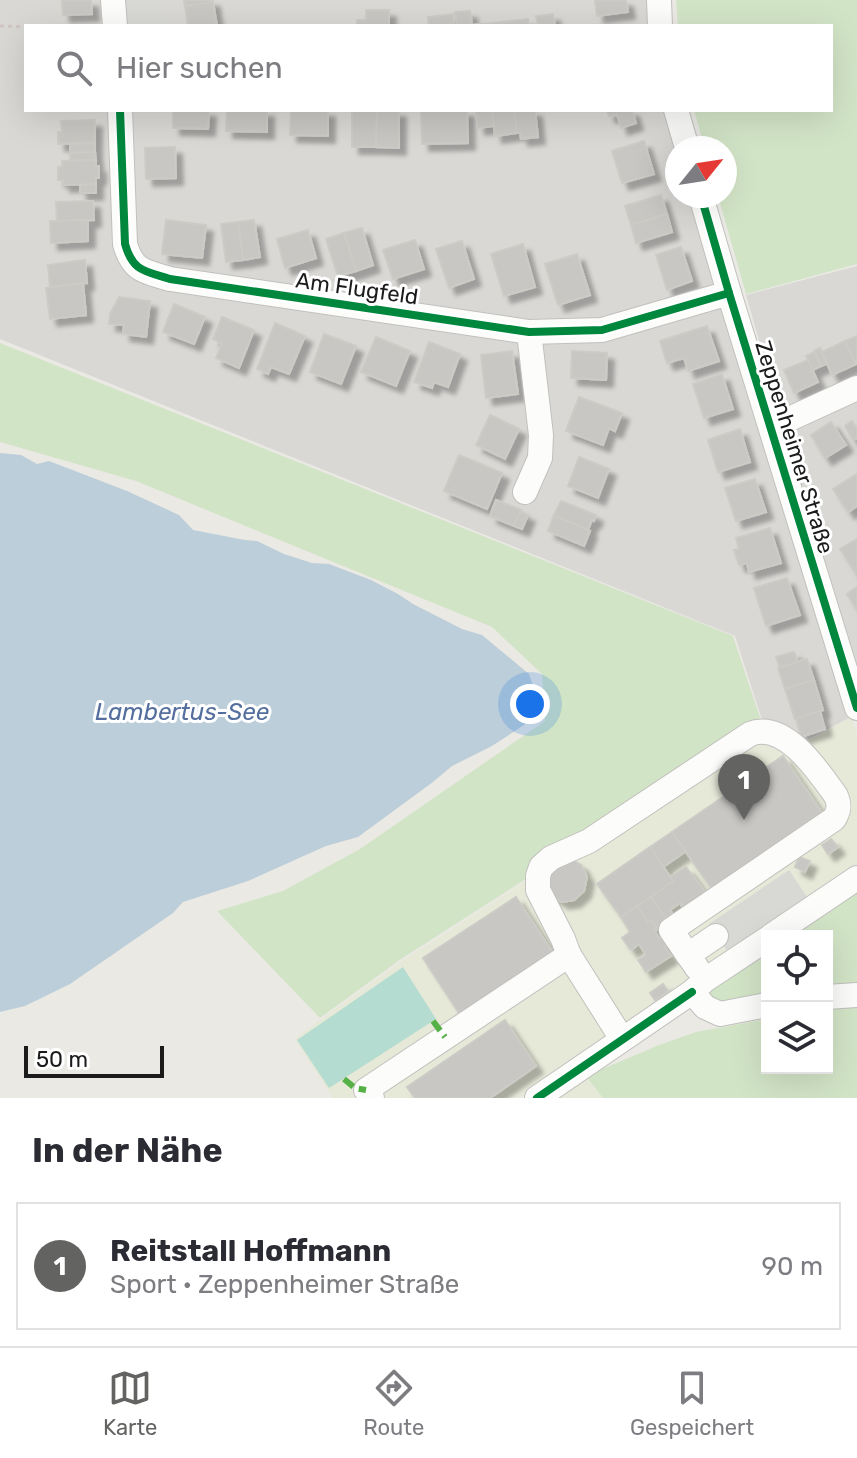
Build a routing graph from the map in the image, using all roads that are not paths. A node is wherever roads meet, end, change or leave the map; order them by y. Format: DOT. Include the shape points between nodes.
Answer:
graph roads {
  1 [pos="113,0"];
  2 [pos="659,0"];
  3 [pos="115,24"];
  4 [pos="660,24"];
  5 [pos="120,112"];
  6 [pos="677,112"];
  7 [pos="684,136"];
  8 [pos="704,208"];
  9 [pos="729,293"];
  10 [pos="529,332"];
  11 [pos="857,388"];
  12 [pos="772,427"];
  13 [pos="525,492"];
  14 [pos="857,708"];
  15 [pos="857,878"];
  16 [pos="779,930"];
  17 [pos="716,936"];
  18 [pos="761,943"];
  19 [pos="569,955"];
  20 [pos="688,955"];
  21 [pos="698,986"];
  22 [pos="857,995"];
  23 [pos="833,997"];
  24 [pos="761,1006"];
  25 [pos="622,1039"];
  26 [pos="372,1098"];
  27 [pos="537,1098"];
  1 -- 3 [label="street"];
  2 -- 4 [label="street"];
  5 -- 10 [label="street, Am Flugfeld" via="125,244 138,268 170,279"];
  6 -- 7 [label="street"];
  8 -- 9 [label="street, Zeppenheimer Straße"];
  9 -- 10 [label="street, Am Flugfeld" via="602,330"];
  9 -- 12 [label="street, Zeppenheimer Straße"];
  10 -- 13 [label="street" via="541,435 540,458"];
  11 -- 12 [label="street"];
  12 -- 14 [label="street, Zeppenheimer Straße"];
  15 -- 16 [label="street"];
  17 -- 20 [label="street"];
  18 -- 21 [label="street"];
  19 -- 20 [label="street" via="538,890 541,867 750,734 764,731 785,739 836,796 838,812 671,930"];
  19 -- 25 [label="street"];
  19 -- 26 [label="street" via="366,1090"];
  20 -- 21 [label="street"];
  21 -- 24 [label="street" via="705,1007 720,1014"];
  21 -- 25 [label="street"];
  22 -- 23 [label="street"];
  25 -- 27 [label="street"];
}
